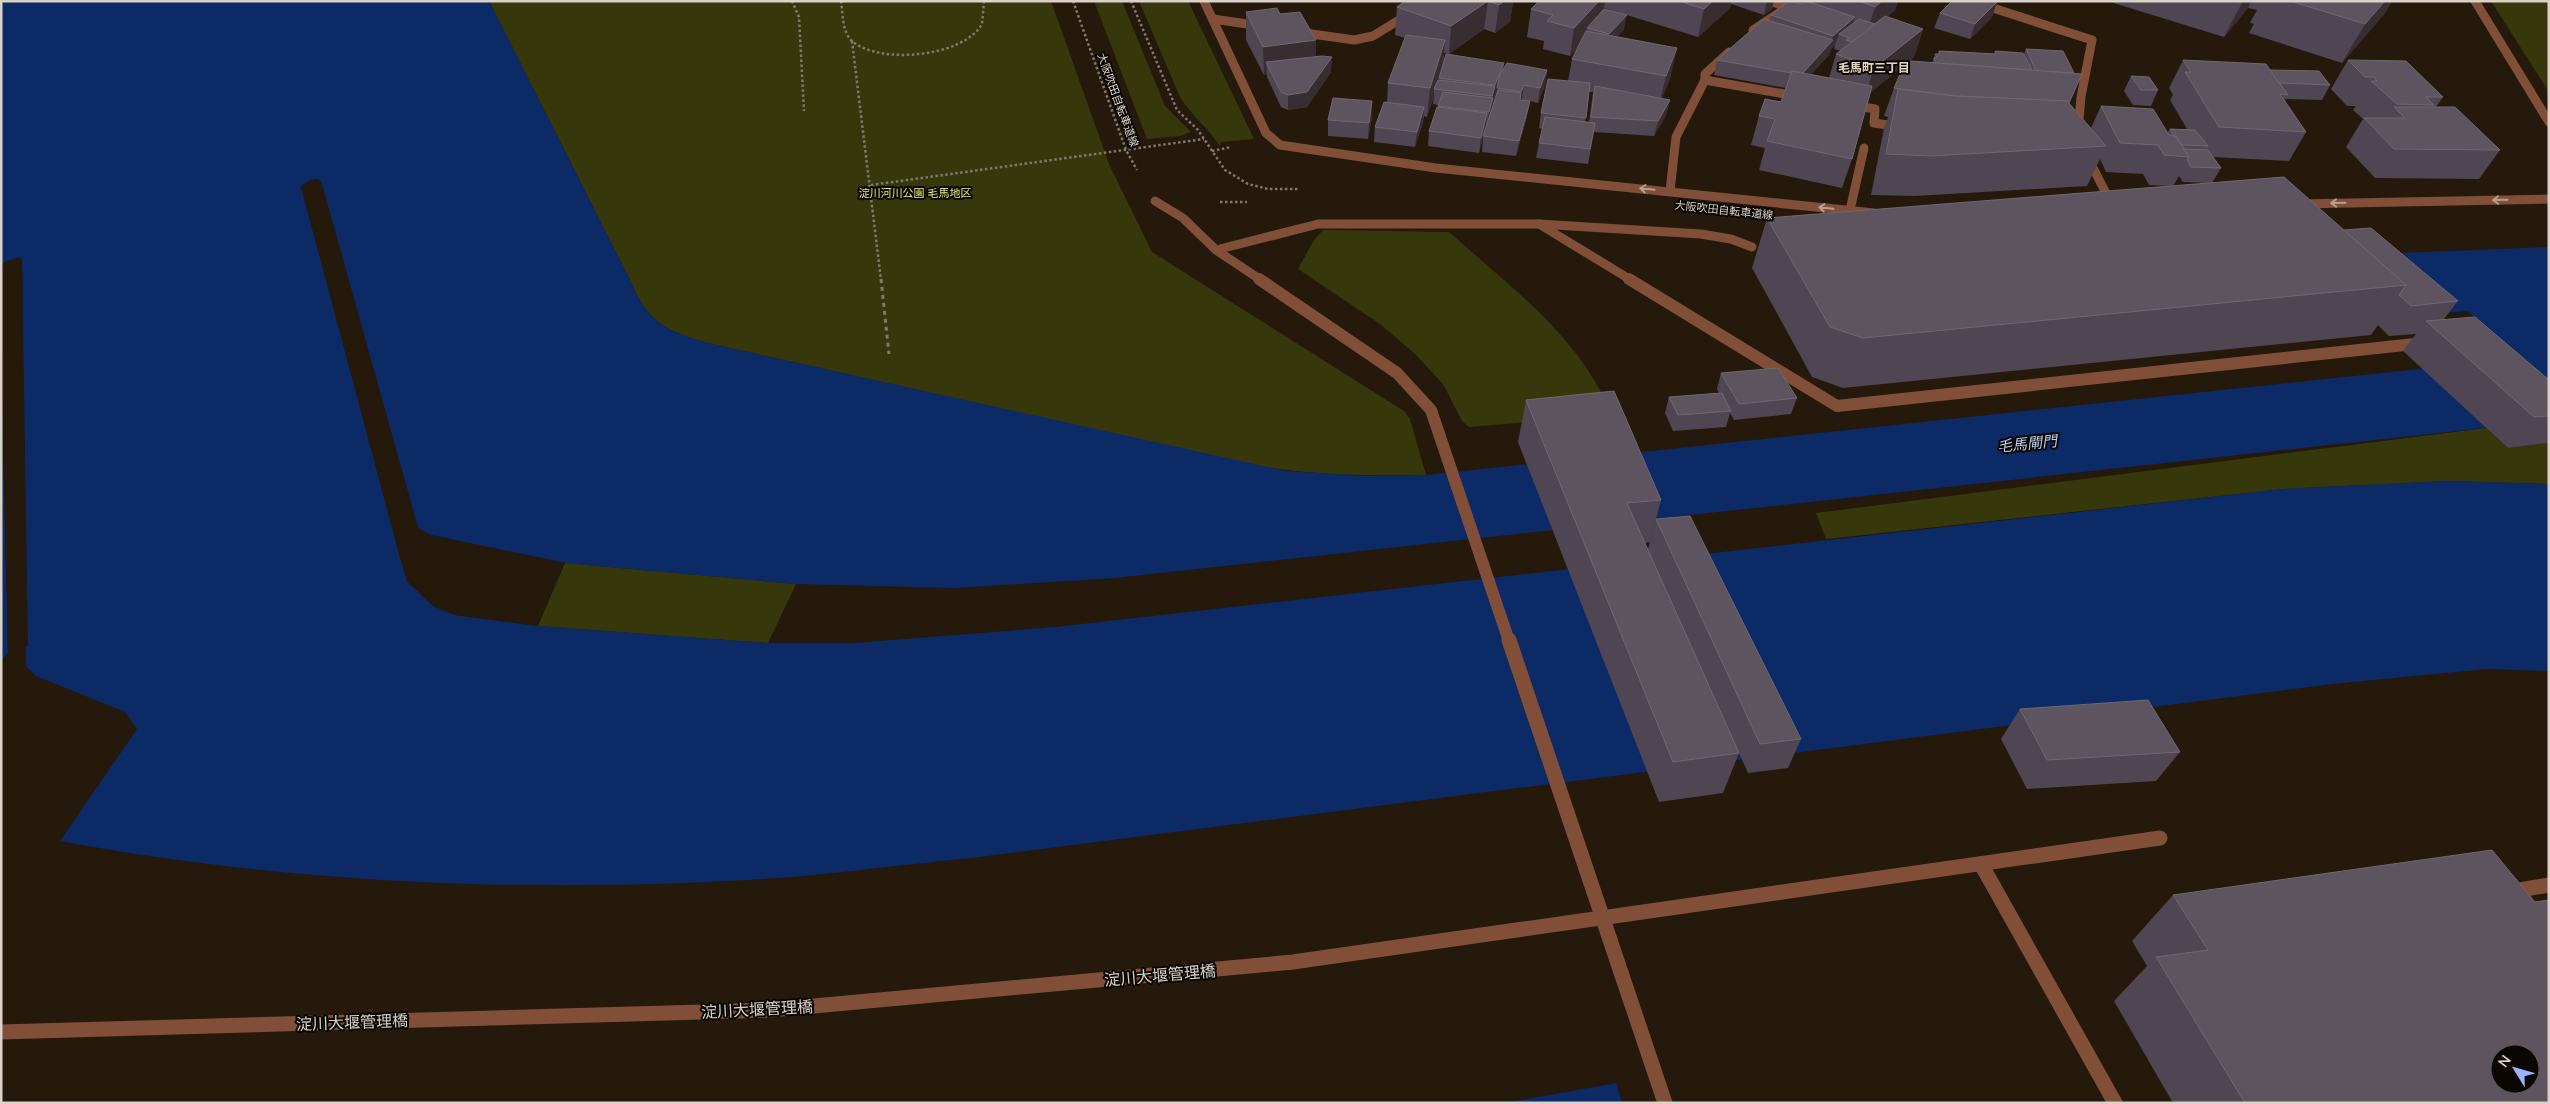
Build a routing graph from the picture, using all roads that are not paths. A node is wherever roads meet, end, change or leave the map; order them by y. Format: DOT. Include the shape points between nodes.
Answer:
graph roads {
  1 [pos="1204,1"];
  2 [pos="1430,1"];
  3 [pos="1769,1"];
  4 [pos="1970,1"];
  5 [pos="2475,1"];
  6 [pos="1213,19"];
  7 [pos="1270,28"];
  8 [pos="1288,30"];
  9 [pos="1705,80"];
  10 [pos="1809,98"];
  11 [pos="1837,103"];
  12 [pos="2549,122"];
  13 [pos="1912,128"];
  14 [pos="2068,138"];
  15 [pos="2082,147"];
  16 [pos="1864,148"];
  17 [pos="1670,191"];
  18 [pos="2549,198"];
  19 [pos="1155,201"];
  20 [pos="2292,204"];
  21 [pos="2114,209"];
  22 [pos="1850,210"];
  23 [pos="1889,214"];
  24 [pos="1539,224"];
  25 [pos="1752,247"];
  26 [pos="1216,250"];
  27 [pos="2437,342"];
  28 [pos="2160,838"];
  29 [pos="1980,864"];
  30 [pos="2549,886"];
  31 [pos="2526,905"];
  32 [pos="1603,917"];
  33 [pos="1,1032"];
  34 [pos="1665,1103"];
  35 [pos="2115,1103"];
  1 -- 6 [label="street"];
  2 -- 8 [label="street" via="1373,36 1354,40"];
  3 -- 9 [label="street" via="1788,7 1764,20 1704,74"];
  4 -- 14 [label="street" via="2092,40 2077,139"];
  5 -- 12 [label="street"];
  6 -- 7 [label="street"];
  17 -- 6 [label="street, one-way" via="1436,168 1280,145 1266,133"];
  9 -- 10 [label="street"];
  9 -- 17 [label="street" via="1676,136"];
  11 -- 13 [label="street" via="1875,109 1874,123"];
  15 -- 21 [label="street"];
  16 -- 22 [label="street"];
  22 -- 17 [label="street, one-way"];
  18 -- 20 [label="street, one-way"];
  19 -- 26 [label="street" via="1183,218"];
  22 -- 23 [label="street"];
  24 -- 25 [label="street" via="1701,234 1731,238"];
  24 -- 26 [label="street" via="1318,224"];
  24 -- 27 [label="street" via="1837,406"];
  26 -- 32 [label="street" via="1396,373 1432,410"];
  28 -- 29 [label="street, 淀川大堰管理橋"];
  29 -- 32 [label="street, 淀川大堰管理橋"];
  29 -- 35 [label="street"];
  30 -- 31 [label="street" via="2514,891"];
  32 -- 33 [label="street, 淀川大堰管理橋" via="1293,962 770,1010"];
  32 -- 34 [label="street"];
}
